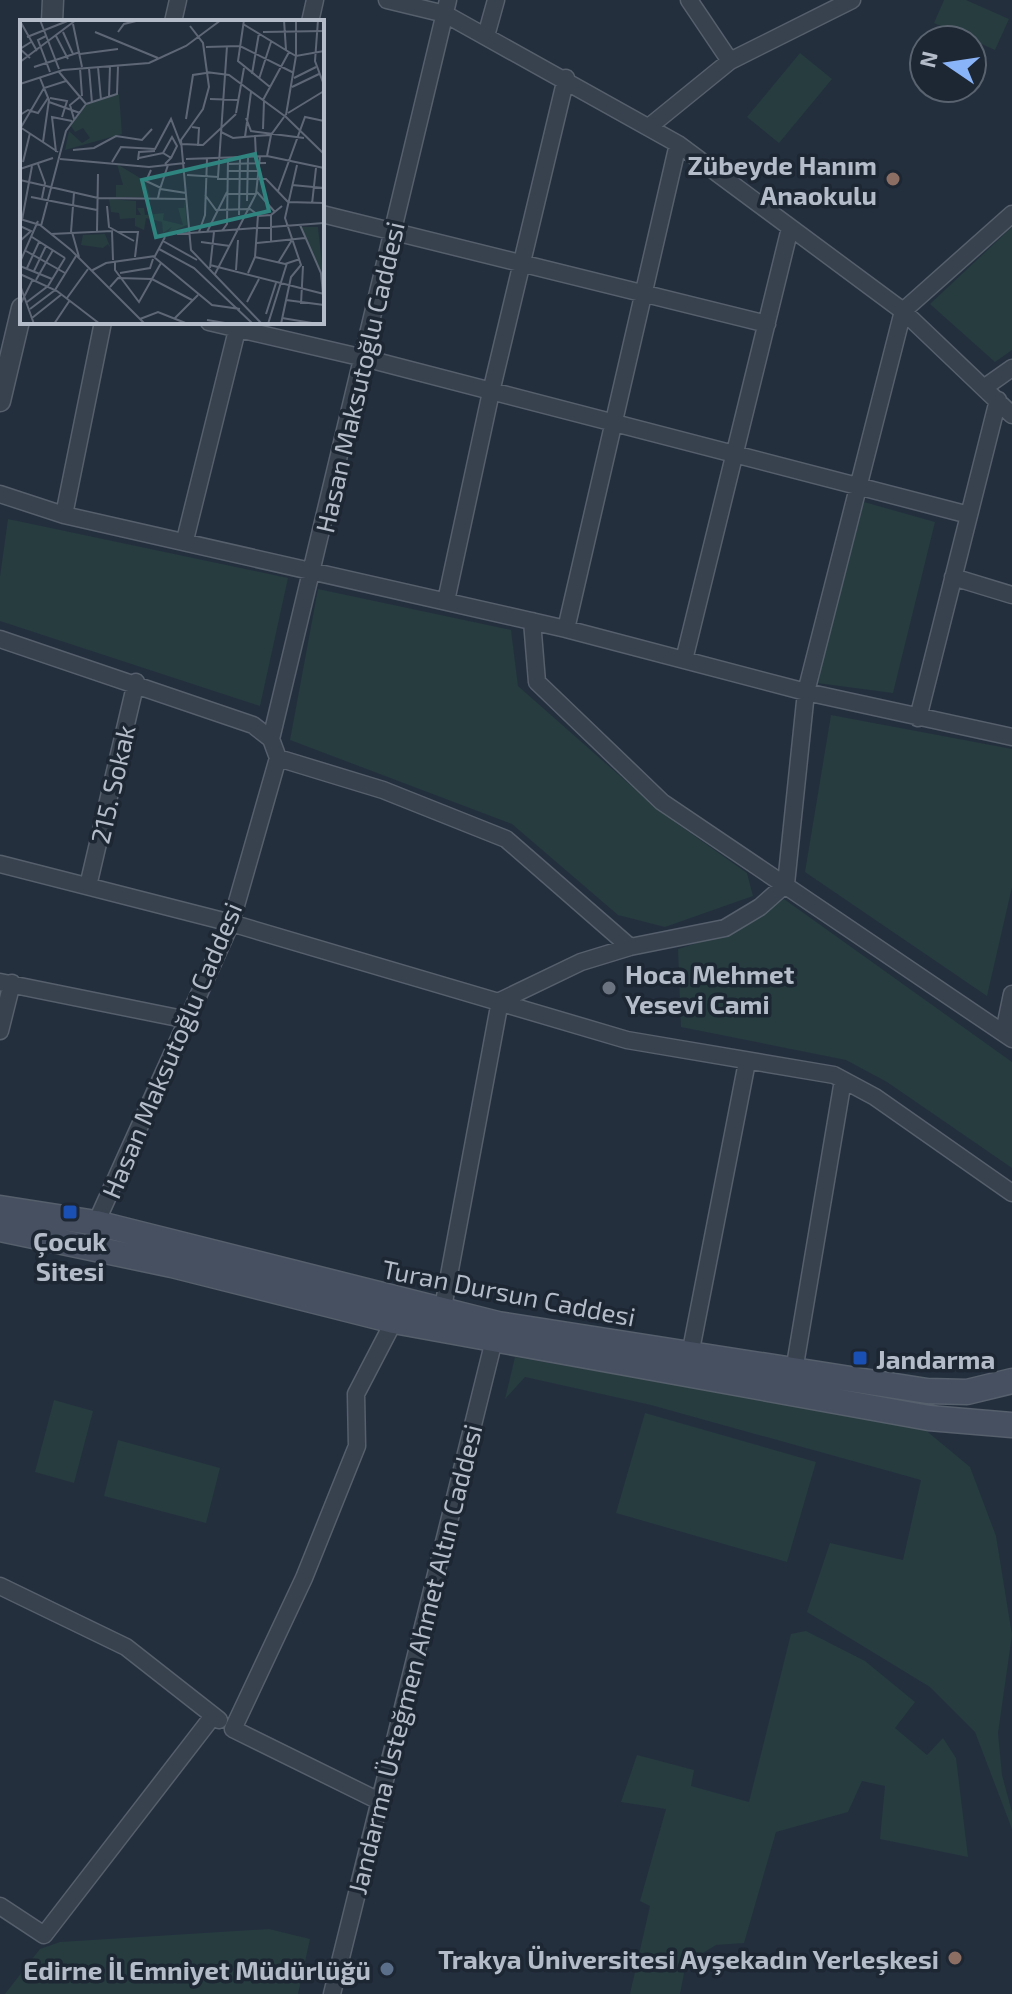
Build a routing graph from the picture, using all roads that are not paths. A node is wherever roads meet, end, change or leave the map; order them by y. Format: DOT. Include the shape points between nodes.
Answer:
graph roads {
  1 [pos="53,0"];
  2 [pos="178,0"];
  3 [pos="315,0"];
  4 [pos="387,0"];
  5 [pos="496,0"];
  6 [pos="689,0"];
  7 [pos="852,0"];
  8 [pos="447,7"];
  9 [pos="52,20"];
  10 [pos="173,20"];
  11 [pos="310,20"];
  12 [pos="486,36"];
  13 [pos="730,61"];
  14 [pos="566,78"];
  15 [pos="650,126"];
  16 [pos="678,144"];
  17 [pos="324,214"];
  18 [pos="1012,214"];
  19 [pos="790,228"];
  20 [pos="394,232"];
  21 [pos="522,263"];
  22 [pos="643,294"];
  23 [pos="903,311"];
  24 [pos="20,316"];
  25 [pos="103,324"];
  26 [pos="767,324"];
  27 [pos="238,325"];
  28 [pos="364,358"];
  29 [pos="1012,368"];
  30 [pos="985,387"];
  31 [pos="491,392"];
  32 [pos="998,400"];
  33 [pos="0,401"];
  34 [pos="1012,415"];
  35 [pos="615,422"];
  36 [pos="735,454"];
  37 [pos="858,484"];
  38 [pos="0,494"];
  39 [pos="64,515"];
  40 [pos="969,515"];
  41 [pos="185,540"];
  42 [pos="312,571"];
  43 [pos="953,577"];
  44 [pos="1012,595"];
  45 [pos="446,601"];
  46 [pos="532,621"];
  47 [pos="566,629"];
  48 [pos="0,639"];
  49 [pos="684,660"];
  50 [pos="136,682"];
  51 [pos="806,692"];
  52 [pos="918,718"];
  53 [pos="1012,737"];
  54 [pos="271,739"];
  55 [pos="278,758"];
  56 [pos="0,864"];
  57 [pos="786,884"];
  58 [pos="88,886"];
  59 [pos="231,923"];
  60 [pos="630,947"];
  61 [pos="6,982"];
  62 [pos="1012,994"];
  63 [pos="500,1001"];
  64 [pos="188,1020"];
  65 [pos="0,1031"];
  66 [pos="1008,1035"];
  67 [pos="747,1062"];
  68 [pos="843,1080"];
  69 [pos="1012,1193"];
  70 [pos="0,1208"];
  71 [pos="96,1223"];
  72 [pos="0,1229"];
  73 [pos="442,1313"];
  74 [pos="394,1321"];
  75 [pos="496,1332"];
  76 [pos="690,1355"];
  77 [pos="794,1371"];
  78 [pos="1012,1381"];
  79 [pos="1012,1425"];
  80 [pos="0,1586"];
  81 [pos="213,1716"];
  82 [pos="233,1729"];
  83 [pos="379,1801"];
  84 [pos="0,1906"];
  85 [pos="332,1994"];
  1 -- 9 [label="street"];
  2 -- 10 [label="street"];
  3 -- 11 [label="street"];
  4 -- 8 [label="street"];
  5 -- 12 [label="street"];
  6 -- 13 [label="street"];
  7 -- 13 [label="street"];
  8 -- 12 [label="street"];
  8 -- 20 [label="street, Hasan Maksutoğlu Caddesi"];
  12 -- 14 [label="street"];
  13 -- 15 [label="street"];
  14 -- 15 [label="street"];
  14 -- 21 [label="street"];
  15 -- 16 [label="street"];
  16 -- 19 [label="street"];
  16 -- 22 [label="street"];
  17 -- 20 [label="street"];
  18 -- 23 [label="street"];
  19 -- 23 [label="street"];
  19 -- 26 [label="street"];
  20 -- 21 [label="street"];
  20 -- 28 [label="street, Hasan Maksutoğlu Caddesi"];
  21 -- 22 [label="street"];
  21 -- 31 [label="street"];
  22 -- 26 [label="street"];
  22 -- 35 [label="street"];
  23 -- 30 [label="street"];
  23 -- 37 [label="street"];
  24 -- 33 [label="street"];
  25 -- 39 [label="street"];
  26 -- 36 [label="street"];
  27 -- 28 [label="street"];
  27 -- 41 [label="street"];
  28 -- 31 [label="street"];
  28 -- 42 [label="street, Hasan Maksutoğlu Caddesi"];
  29 -- 30 [label="street"];
  30 -- 32 [label="street"];
  31 -- 35 [label="street"];
  31 -- 45 [label="street"];
  32 -- 34 [label="street"];
  32 -- 40 [label="street"];
  35 -- 36 [label="street"];
  35 -- 47 [label="street"];
  36 -- 37 [label="street"];
  36 -- 49 [label="street"];
  37 -- 40 [label="street"];
  37 -- 51 [label="street"];
  38 -- 39 [label="street"];
  39 -- 41 [label="street"];
  40 -- 43 [label="street"];
  41 -- 42 [label="street"];
  42 -- 45 [label="street"];
  42 -- 54 [label="street, Hasan Maksutoğlu Caddesi"];
  43 -- 44 [label="street"];
  43 -- 52 [label="street"];
  45 -- 46 [label="street"];
  46 -- 47 [label="street"];
  46 -- 57 [label="street" via="537,682 662,802"];
  47 -- 49 [label="street"];
  48 -- 50 [label="street"];
  49 -- 51 [label="street"];
  50 -- 54 [label="street" via="253,725"];
  50 -- 58 [label="street, 215. Sokak"];
  51 -- 52 [label="street"];
  51 -- 57 [label="street"];
  52 -- 53 [label="street"];
  54 -- 55 [label="street"];
  55 -- 59 [label="street, Hasan Maksutoğlu Caddesi"];
  55 -- 60 [label="street" via="395,794 506,839"];
  56 -- 58 [label="street"];
  57 -- 60 [label="street" via="725,928"];
  57 -- 66 [label="street"];
  58 -- 59 [label="street"];
  59 -- 63 [label="street"];
  59 -- 64 [label="street, Hasan Maksutoğlu Caddesi"];
  60 -- 63 [label="street" via="581,962"];
  61 -- 64 [label="street"];
  61 -- 65 [label="street"];
  62 -- 66 [label="street"];
  63 -- 67 [label="street" via="627,1040"];
  63 -- 73 [label="street"];
  64 -- 71 [label="street, Hasan Maksutoğlu Caddesi"];
  67 -- 68 [label="street"];
  67 -- 76 [label="street"];
  68 -- 69 [label="street"];
  68 -- 77 [label="street"];
  70 -- 71 [label="main road, Turan Dursun Caddesi"];
  71 -- 73 [label="main road, Turan Dursun Caddesi"];
  72 -- 74 [label="main road, Turan Dursun Caddesi" via="172,1265"];
  73 -- 75 [label="main road, Turan Dursun Caddesi"];
  74 -- 75 [label="main road, Turan Dursun Caddesi"];
  74 -- 82 [label="street" via="356,1394 357,1446 304,1578"];
  75 -- 76 [label="main road, Turan Dursun Caddesi"];
  75 -- 79 [label="main road, Turan Dursun Caddesi" via="929,1418"];
  75 -- 83 [label="street, Jandarma Üsteğmen Ahmet Altın Caddesi"];
  76 -- 77 [label="main road, Turan Dursun Caddesi"];
  77 -- 78 [label="main road, Turan Dursun Caddesi" via="927,1391 967,1392"];
  80 -- 81 [label="street" via="126,1647"];
  81 -- 82 [label="street"];
  81 -- 84 [label="street" via="44,1935"];
  82 -- 83 [label="street"];
  83 -- 85 [label="street, Jandarma Üsteğmen Ahmet Altın Caddesi"];
}
